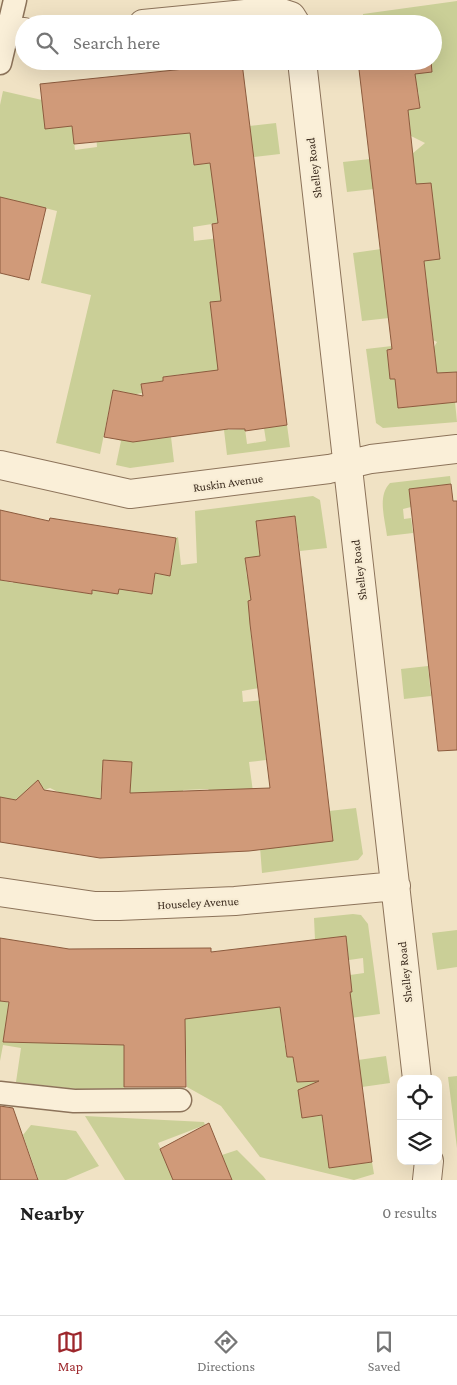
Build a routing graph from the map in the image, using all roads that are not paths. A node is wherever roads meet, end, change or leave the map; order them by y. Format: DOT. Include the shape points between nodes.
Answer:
graph roads {
  1 [pos="15,0"];
  2 [pos="235,15"];
  3 [pos="288,15"];
  4 [pos="10,32"];
  5 [pos="0,63"];
  6 [pos="303,70"];
  7 [pos="457,449"];
  8 [pos="0,464"];
  9 [pos="347,464"];
  10 [pos="396,886"];
  11 [pos="0,892"];
  12 [pos="417,1075"];
  13 [pos="0,1093"];
  14 [pos="180,1100"];
  15 [pos="429,1165"];
  16 [pos="427,1180"];
  1 -- 4 [label="lane"];
  2 -- 3 [label="street" via="276,11"];
  4 -- 5 [label="lane"];
  6 -- 9 [label="street, Shelley Road"];
  7 -- 9 [label="street, Ruskin Avenue"];
  8 -- 9 [label="street, Ruskin Avenue" via="130,494"];
  9 -- 10 [label="street, Shelley Road"];
  10 -- 11 [label="street, Houseley Avenue" via="235,901 119,906 95,906"];
  10 -- 12 [label="street, Shelley Road"];
  13 -- 14 [label="lane" via="74,1101"];
  15 -- 16 [label="street"];
}
